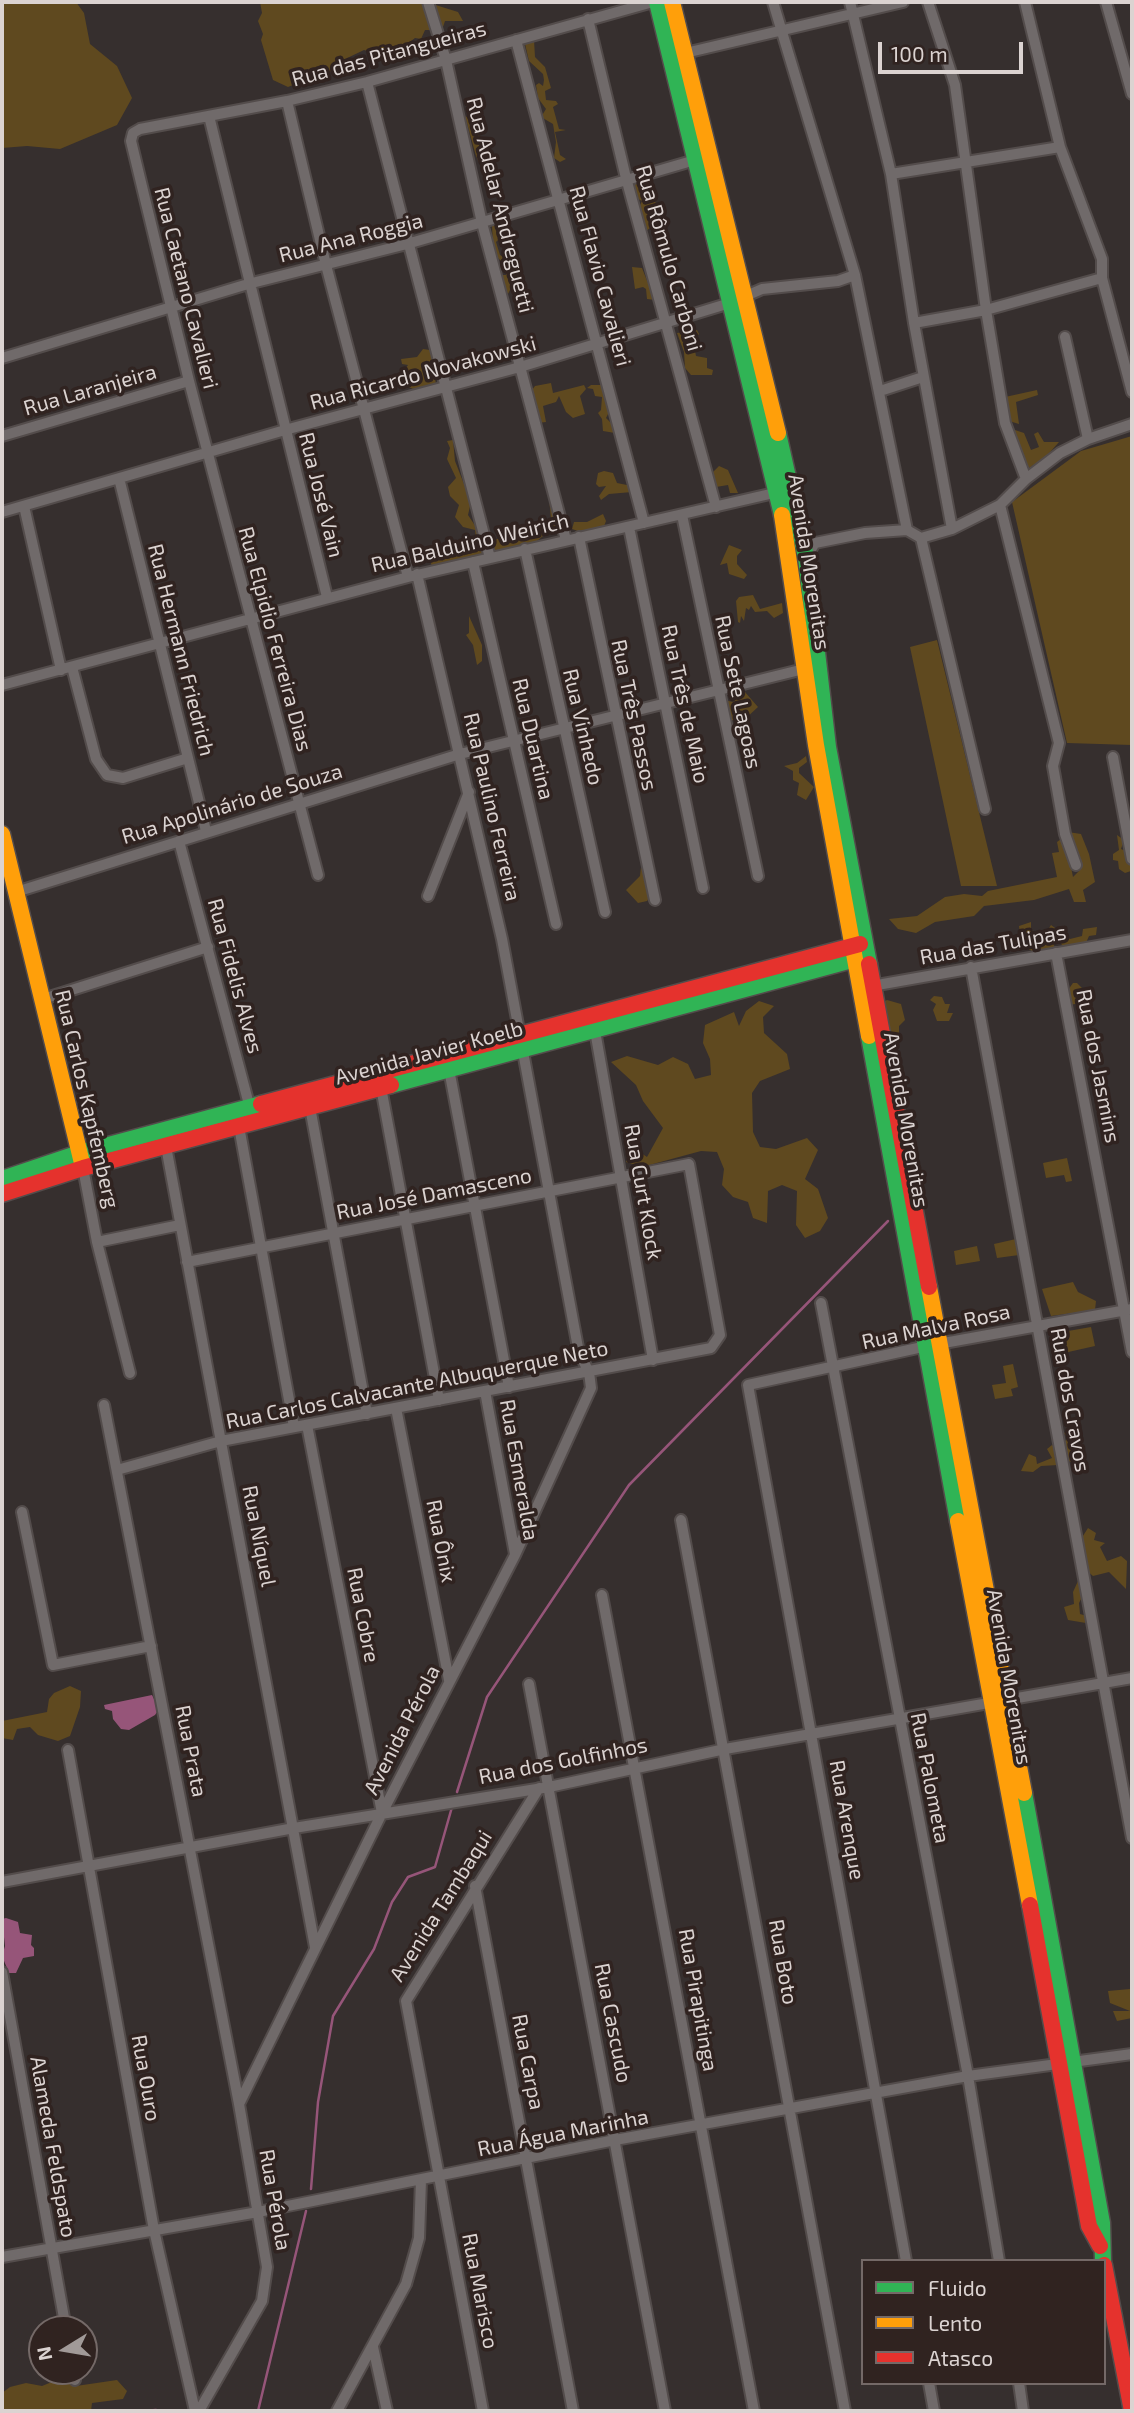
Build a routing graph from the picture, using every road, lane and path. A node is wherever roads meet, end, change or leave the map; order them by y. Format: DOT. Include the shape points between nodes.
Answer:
graph roads {
  1 [pos="428,2"];
  2 [pos="655,2"];
  3 [pos="672,2"];
  4 [pos="773,2"];
  5 [pos="850,2"];
  6 [pos="903,2"];
  7 [pos="928,2"];
  8 [pos="1025,2"];
  9 [pos="1106,2"];
  10 [pos="853,16"];
  11 [pos="588,19"];
  12 [pos="780,31"];
  13 [pos="516,40"];
  14 [pos="677,54"];
  15 [pos="446,60"];
  16 [pos="366,82"];
  17 [pos="1132,94"];
  18 [pos="287,101"];
  19 [pos="209,116"];
  20 [pos="133,133"];
  21 [pos="1060,147"];
  22 [pos="703,158"];
  23 [pos="965,164"];
  24 [pos="891,174"];
  25 [pos="626,178"];
  26 [pos="559,200"];
  27 [pos="482,223"];
  28 [pos="407,244"];
  29 [pos="326,265"];
  30 [pos="855,275"];
  31 [pos="1102,278"];
  32 [pos="248,284"];
  33 [pos="737,300"];
  34 [pos="171,307"];
  35 [pos="986,310"];
  36 [pos="667,320"];
  37 [pos="914,323"];
  38 [pos="1065,337"];
  39 [pos="599,343"];
  40 [pos="2,358"];
  41 [pos="520,368"];
  42 [pos="923,377"];
  43 [pos="189,381"];
  44 [pos="445,389"];
  45 [pos="880,391"];
  46 [pos="1132,392"];
  47 [pos="363,409"];
  48 [pos="1132,424"];
  49 [pos="285,430"];
  50 [pos="2,436"];
  51 [pos="1088,439"];
  52 [pos="207,452"];
  53 [pos="119,478"];
  54 [pos="1026,479"];
  55 [pos="785,490"];
  56 [pos="1000,505"];
  57 [pos="24,506"];
  58 [pos="716,507"];
  59 [pos="2,512"];
  60 [pos="682,515"];
  61 [pos="644,523"];
  62 [pos="629,527"];
  63 [pos="952,529"];
  64 [pos="907,530"];
  65 [pos="579,537"];
  66 [pos="921,538"];
  67 [pos="566,540"];
  68 [pos="525,550"];
  69 [pos="806,557"];
  70 [pos="489,558"];
  71 [pos="473,562"];
  72 [pos="412,575"];
  73 [pos="327,597"];
  74 [pos="250,619"];
  75 [pos="159,645"];
  76 [pos="812,667"];
  77 [pos="66,668"];
  78 [pos="2,685"];
  79 [pos="718,690"];
  80 [pos="666,703"];
  81 [pos="614,714"];
  82 [pos="563,727"];
  83 [pos="513,740"];
  84 [pos="460,754"];
  85 [pos="1113,757"];
  86 [pos="188,758"];
  87 [pos="469,792"];
  88 [pos="299,803"];
  89 [pos="985,809"];
  90 [pos="206,831"];
  91 [pos="2,834"];
  92 [pos="179,841"];
  93 [pos="1132,859"];
  94 [pos="1076,865"];
  95 [pos="6,866"];
  96 [pos="318,875"];
  97 [pos="758,876"];
  98 [pos="703,888"];
  99 [pos="16,892"];
  100 [pos="428,896"];
  101 [pos="655,900"];
  102 [pos="605,912"];
  103 [pos="556,924"];
  104 [pos="1132,940"];
  105 [pos="208,947"];
  106 [pos="860,951"];
  107 [pos="1056,953"];
  108 [pos="971,967"];
  109 [pos="868,987"];
  110 [pos="43,999"];
  111 [pos="594,1023"];
  112 [pos="521,1033"];
  113 [pos="523,1050"];
  114 [pos="447,1062"];
  115 [pos="379,1080"];
  116 [pos="308,1099"];
  117 [pos="245,1116"];
  118 [pos="164,1138"];
  119 [pos="81,1161"];
  120 [pos="621,1178"];
  121 [pos="2,1179"];
  122 [pos="548,1192"];
  123 [pos="2,1194"];
  124 [pos="477,1206"];
  125 [pos="405,1220"];
  126 [pos="180,1225"];
  127 [pos="332,1234"];
  128 [pos="97,1242"];
  129 [pos="261,1248"];
  130 [pos="187,1262"];
  131 [pos="821,1303"];
  132 [pos="1128,1310"];
  133 [pos="1037,1326"];
  134 [pos="720,1335"];
  135 [pos="934,1345"];
  136 [pos="1132,1352"];
  137 [pos="653,1360"];
  138 [pos="834,1368"];
  139 [pos="589,1372"];
  140 [pos="130,1373"];
  141 [pos="748,1385"];
  142 [pos="509,1387"];
  143 [pos="485,1391"];
  144 [pos="439,1400"];
  145 [pos="104,1405"];
  146 [pos="396,1408"];
  147 [pos="367,1414"];
  148 [pos="307,1425"];
  149 [pos="294,1427"];
  150 [pos="221,1441"];
  151 [pos="117,1470"];
  152 [pos="22,1512"];
  153 [pos="681,1520"];
  154 [pos="515,1555"];
  155 [pos="603,1595"];
  156 [pos="151,1646"];
  157 [pos="1132,1678"];
  158 [pos="449,1681"];
  159 [pos="529,1684"];
  160 [pos="1104,1684"];
  161 [pos="999,1700"];
  162 [pos="899,1718"];
  163 [pos="812,1734"];
  164 [pos="68,1749"];
  165 [pos="725,1749"];
  166 [pos="636,1768"];
  167 [pos="544,1787"];
  168 [pos="382,1813"];
  169 [pos="294,1828"];
  170 [pos="1132,1838"];
  171 [pos="190,1847"];
  172 [pos="89,1867"];
  173 [pos="2,1882"];
  174 [pos="475,1886"];
  175 [pos="315,1947"];
  176 [pos="2,1972"];
  177 [pos="1132,2054"];
  178 [pos="1066,2063"];
  179 [pos="968,2076"];
  180 [pos="876,2093"];
  181 [pos="239,2104"];
  182 [pos="789,2109"];
  183 [pos="702,2127"];
  184 [pos="615,2140"];
  185 [pos="527,2159"];
  186 [pos="438,2177"];
  187 [pos="421,2180"];
  188 [pos="258,2212"];
  189 [pos="154,2230"];
  190 [pos="51,2248"];
  191 [pos="2,2257"];
  192 [pos="1103,2258"];
  193 [pos="906,2259"];
  194 [pos="999,2259"];
  195 [pos="1106,2274"];
  196 [pos="63,2315"];
  197 [pos="373,2347"];
  198 [pos="929,2385"];
  199 [pos="1019,2385"];
  200 [pos="197,2411"];
  201 [pos="337,2411"];
  202 [pos="387,2411"];
  203 [pos="483,2411"];
  204 [pos="573,2411"];
  205 [pos="666,2411"];
  206 [pos="754,2411"];
  207 [pos="845,2411"];
  208 [pos="934,2411"];
  209 [pos="1024,2411"];
  210 [pos="1132,2411"];
  1 -- 15 [label="street, Rua Adelar Andreguetti"];
  2 -- 11 [label="street, Rua das Pitangueiras"];
  2 -- 14 [label="main road, Avenida Morenitas"];
  3 -- 14 [label="main road, Avenida Morenitas"];
  4 -- 12 [label="street"];
  5 -- 10 [label="street"];
  6 -- 10 [label="street"];
  7 -- 23 [label="street" via="955,85"];
  8 -- 21 [label="street"];
  9 -- 17 [label="street"];
  10 -- 12 [label="street"];
  10 -- 24 [label="street"];
  11 -- 13 [label="street, Rua das Pitangueiras"];
  11 -- 25 [label="street, Rua Rômulo Carboni"];
  12 -- 14 [label="street"];
  12 -- 30 [label="street"];
  13 -- 15 [label="street, Rua das Pitangueiras"];
  13 -- 26 [label="street, Rua Flavio Cavalieri"];
  14 -- 22 [label="main road, Avenida Morenitas"];
  15 -- 16 [label="street, Rua das Pitangueiras"];
  15 -- 27 [label="street, Rua Adelar Andreguetti"];
  16 -- 18 [label="street, Rua das Pitangueiras"];
  16 -- 28 [label="street"];
  18 -- 19 [label="street, Rua das Pitangueiras"];
  18 -- 29 [label="street, Rua Paulino Ferreira"];
  19 -- 20 [label="street, Rua das Pitangueiras"];
  19 -- 32 [label="street, Rua José Vain"];
  20 -- 34 [label="street, Rua Caetano Cavalieri" via="131,141"];
  21 -- 23 [label="street"];
  21 -- 31 [label="street" via="1102,259"];
  22 -- 25 [label="street, Rua Ana Roggia"];
  22 -- 33 [label="main road, Avenida Morenitas"];
  23 -- 24 [label="street"];
  23 -- 35 [label="street"];
  24 -- 37 [label="street"];
  25 -- 26 [label="street, Rua Ana Roggia"];
  25 -- 36 [label="street, Rua Rômulo Carboni"];
  26 -- 27 [label="street, Rua Ana Roggia"];
  26 -- 39 [label="street, Rua Flavio Cavalieri"];
  27 -- 28 [label="street, Rua Ana Roggia"];
  27 -- 41 [label="street, Rua Adelar Andreguetti"];
  28 -- 29 [label="street, Rua Ana Roggia"];
  28 -- 44 [label="street"];
  29 -- 32 [label="street, Rua Ana Roggia"];
  29 -- 47 [label="street, Rua Paulino Ferreira"];
  30 -- 33 [label="street, Rua Ricardo Novakowski" via="762,289"];
  30 -- 45 [label="street"];
  31 -- 35 [label="street"];
  31 -- 46 [label="street"];
  32 -- 34 [label="street, Rua Ana Roggia"];
  32 -- 49 [label="street, Rua José Vain"];
  33 -- 36 [label="street, Rua Ricardo Novakowski"];
  33 -- 55 [label="main road, Avenida Morenitas"];
  34 -- 40 [label="street, Rua Ana Roggia"];
  34 -- 43 [label="street, Rua Caetano Cavalieri"];
  35 -- 37 [label="street"];
  35 -- 54 [label="street" via="1005,423"];
  36 -- 39 [label="street, Rua Ricardo Novakowski"];
  36 -- 58 [label="street, Rua Rômulo Carboni"];
  37 -- 42 [label="street"];
  38 -- 51 [label="street"];
  39 -- 41 [label="street, Rua Ricardo Novakowski"];
  39 -- 61 [label="street, Rua Flavio Cavalieri"];
  41 -- 44 [label="street, Rua Ricardo Novakowski"];
  41 -- 67 [label="street, Rua Adelar Andreguetti"];
  42 -- 45 [label="street"];
  42 -- 63 [label="street"];
  43 -- 50 [label="street, Rua Laranjeira"];
  43 -- 52 [label="street, Rua Caetano Cavalieri"];
  44 -- 47 [label="street, Rua Ricardo Novakowski"];
  44 -- 70 [label="street"];
  45 -- 64 [label="street"];
  47 -- 49 [label="street, Rua Ricardo Novakowski"];
  47 -- 72 [label="street, Rua Paulino Ferreira"];
  48 -- 51 [label="street"];
  49 -- 52 [label="street, Rua Ricardo Novakowski"];
  49 -- 73 [label="street, Rua José Vain"];
  51 -- 54 [label="street"];
  52 -- 53 [label="street, Rua Ricardo Novakowski"];
  52 -- 74 [label="street, Rua Elpidio Ferreira Dias"];
  53 -- 57 [label="street, Rua Ricardo Novakowski"];
  53 -- 75 [label="street, Rua Hermann Friedrich"];
  54 -- 56 [label="street"];
  55 -- 58 [label="street, Rua Balduino Weirich"];
  55 -- 69 [label="main road, Avenida Morenitas"];
  55 -- 76 [label="main road, Avenida Morenitas" via="793,570"];
  56 -- 63 [label="street"];
  56 -- 94 [label="street" via="1059,743 1053,766 1065,834"];
  57 -- 59 [label="street, Rua Ricardo Novakowski"];
  57 -- 77 [label="street"];
  58 -- 60 [label="street, Rua Balduino Weirich"];
  60 -- 61 [label="street, Rua Balduino Weirich"];
  60 -- 79 [label="street, Rua Sete Lagoas"];
  61 -- 62 [label="street, Rua Balduino Weirich"];
  62 -- 65 [label="street, Rua Balduino Weirich"];
  62 -- 80 [label="street, Rua Três de Maio"];
  63 -- 66 [label="street"];
  64 -- 66 [label="street"];
  64 -- 69 [label="street" via="815,543"];
  65 -- 67 [label="street, Rua Balduino Weirich"];
  65 -- 81 [label="street, Rua Três Passos"];
  66 -- 89 [label="street"];
  67 -- 68 [label="street, Rua Balduino Weirich"];
  68 -- 70 [label="street, Rua Balduino Weirich"];
  68 -- 82 [label="street, Rua Vinhedo"];
  69 -- 76 [label="main road, Avenida Morenitas"];
  70 -- 71 [label="street, Rua Balduino Weirich"];
  71 -- 72 [label="street, Rua Balduino Weirich"];
  71 -- 83 [label="street, Rua Duartina"];
  72 -- 73 [label="street, Rua Balduino Weirich"];
  72 -- 84 [label="street, Rua Paulino Ferreira"];
  73 -- 74 [label="street, Rua Balduino Weirich"];
  74 -- 75 [label="street, Rua Balduino Weirich"];
  74 -- 88 [label="street, Rua Elpidio Ferreira Dias"];
  75 -- 77 [label="street, Rua Balduino Weirich"];
  75 -- 86 [label="street, Rua Hermann Friedrich"];
  76 -- 79 [label="street, Rua Apolinário de Souza"];
  76 -- 106 [label="main road, Avenida Morenitas"];
  77 -- 78 [label="street, Rua Balduino Weirich"];
  77 -- 86 [label="street" via="96,759 107,775 123,778"];
  79 -- 80 [label="street, Rua Apolinário de Souza"];
  79 -- 97 [label="street, Rua Sete Lagoas"];
  80 -- 81 [label="street, Rua Apolinário de Souza"];
  80 -- 98 [label="street, Rua Três de Maio"];
  81 -- 82 [label="street, Rua Apolinário de Souza"];
  81 -- 101 [label="street, Rua Três Passos"];
  82 -- 83 [label="street, Rua Apolinário de Souza"];
  82 -- 102 [label="street, Rua Vinhedo"];
  83 -- 84 [label="street, Rua Apolinário de Souza"];
  83 -- 103 [label="street, Rua Duartina"];
  84 -- 87 [label="street, Rua Paulino Ferreira"];
  84 -- 88 [label="street, Rua Apolinário de Souza"];
  85 -- 93 [label="street"];
  86 -- 90 [label="street, Rua Hermann Friedrich"];
  87 -- 100 [label="street"];
  87 -- 112 [label="street, Rua Paulino Ferreira"];
  88 -- 90 [label="street, Rua Apolinário de Souza"];
  88 -- 96 [label="street, Rua Elpidio Ferreira Dias"];
  90 -- 92 [label="street, Rua Apolinário de Souza"];
  91 -- 95 [label="main road, Rua Carlos Kapfemberg"];
  92 -- 99 [label="street, Rua Apolinário de Souza"];
  92 -- 105 [label="street, Rua Fidelis Alves"];
  95 -- 99 [label="main road, Rua Carlos Kapfemberg"];
  99 -- 110 [label="main road, Rua Carlos Kapfemberg"];
  104 -- 107 [label="street, Rua das Tulipas"];
  105 -- 110 [label="street"];
  105 -- 117 [label="street, Rua Fidelis Alves"];
  106 -- 109 [label="main road, Avenida Morenitas"];
  106 -- 111 [label="main road"];
  107 -- 108 [label="street, Rua das Tulipas"];
  107 -- 132 [label="street, Rua dos Jasmins"];
  108 -- 109 [label="street, Rua das Tulipas"];
  108 -- 133 [label="street, Rua dos Cravos"];
  109 -- 135 [label="main road, Avenida Morenitas"];
  110 -- 119 [label="main road, Rua Carlos Kapfemberg"];
  111 -- 112 [label="main road, Avenida Javier Koelb"];
  111 -- 113 [label="main road, Avenida Javier Koelb"];
  111 -- 120 [label="street, Rua Curt Klock"];
  112 -- 113 [label="street, Rua Paulino Ferreira"];
  112 -- 114 [label="main road, Avenida Javier Koelb"];
  113 -- 114 [label="main road, Avenida Javier Koelb"];
  113 -- 122 [label="street, Rua Paulino Ferreira"];
  114 -- 115 [label="main road, Avenida Javier Koelb"];
  114 -- 124 [label="street"];
  115 -- 116 [label="main road, Avenida Javier Koelb"];
  115 -- 125 [label="street"];
  116 -- 117 [label="main road, Avenida Javier Koelb"];
  116 -- 127 [label="street"];
  117 -- 118 [label="main road, Avenida Javier Koelb"];
  117 -- 129 [label="street, Rua Fidelis Alves"];
  118 -- 119 [label="main road, Avenida Javier Koelb"];
  118 -- 126 [label="street, Rua Níquel"];
  119 -- 121 [label="main road, Avenida Javier Koelb"];
  119 -- 123 [label="main road, Avenida Javier Koelb"];
  119 -- 128 [label="street, Rua Carlos Kapfemberg"];
  120 -- 122 [label="street, Rua José Damasceno"];
  120 -- 134 [label="street, Rua José Damasceno" via="689,1164"];
  120 -- 137 [label="street, Rua Curt Klock"];
  122 -- 124 [label="street, Rua José Damasceno"];
  122 -- 139 [label="street, Rua Paulino Ferreira" via="579,1353"];
  124 -- 125 [label="street, Rua José Damasceno"];
  124 -- 142 [label="street"];
  125 -- 127 [label="street, Rua José Damasceno"];
  125 -- 144 [label="street"];
  126 -- 128 [label="street"];
  126 -- 130 [label="street, Rua Níquel"];
  127 -- 129 [label="street, Rua José Damasceno"];
  127 -- 147 [label="street"];
  128 -- 140 [label="street, Rua Carlos Kapfemberg"];
  129 -- 130 [label="street, Rua José Damasceno"];
  129 -- 149 [label="street, Rua Fidelis Alves"];
  130 -- 150 [label="street, Rua Níquel"];
  131 -- 138 [label="street, Rua Palometa"];
  132 -- 133 [label="street, Rua Malva Rosa"];
  132 -- 136 [label="street, Rua dos Jasmins"];
  133 -- 135 [label="street, Rua Malva Rosa"];
  133 -- 160 [label="street, Rua dos Cravos"];
  134 -- 137 [label="street, Rua Carlos Calvacante Albuquerque Neto" via="711,1349"];
  135 -- 138 [label="street, Rua Malva Rosa"];
  135 -- 161 [label="main road, Avenida Morenitas"];
  137 -- 139 [label="street, Rua Carlos Calvacante Albuquerque Neto"];
  138 -- 141 [label="street, Rua Malva Rosa"];
  138 -- 162 [label="street, Rua Palometa"];
  139 -- 142 [label="street, Rua Carlos Calvacante Albuquerque Neto"];
  139 -- 154 [label="street, Avenida Pérola" via="591,1388"];
  141 -- 163 [label="street, Rua Arenque"];
  142 -- 143 [label="street, Rua Carlos Calvacante Albuquerque Neto"];
  143 -- 144 [label="street, Rua Carlos Calvacante Albuquerque Neto"];
  143 -- 154 [label="street, Rua Esmeralda"];
  144 -- 146 [label="street, Rua Carlos Calvacante Albuquerque Neto"];
  145 -- 151 [label="street, Rua Prata"];
  146 -- 147 [label="street, Rua Carlos Calvacante Albuquerque Neto"];
  146 -- 158 [label="street, Rua Ônix"];
  147 -- 148 [label="street, Rua Carlos Calvacante Albuquerque Neto"];
  148 -- 149 [label="street, Rua Carlos Calvacante Albuquerque Neto"];
  148 -- 168 [label="street, Rua Cobre"];
  149 -- 150 [label="street, Rua Carlos Calvacante Albuquerque Neto"];
  150 -- 151 [label="street, Rua Carlos Calvacante Albuquerque Neto"];
  150 -- 169 [label="street, Rua Níquel"];
  151 -- 156 [label="street, Rua Prata"];
  152 -- 156 [label="street" via="53,1665"];
  153 -- 165 [label="street, Rua Boto"];
  154 -- 158 [label="street, Avenida Pérola"];
  155 -- 166 [label="street, Rua Pirapitinga"];
  156 -- 171 [label="street, Rua Prata"];
  157 -- 160 [label="street, Rua dos Golfinhos"];
  158 -- 168 [label="street, Avenida Pérola"];
  159 -- 167 [label="street, Rua Cascudo"];
  160 -- 161 [label="street, Rua dos Golfinhos"];
  160 -- 170 [label="street, Rua dos Cravos"];
  161 -- 162 [label="street, Rua dos Golfinhos"];
  161 -- 178 [label="main road, Avenida Morenitas"];
  162 -- 163 [label="street, Rua dos Golfinhos"];
  162 -- 179 [label="street, Rua Palometa"];
  163 -- 165 [label="street, Rua dos Golfinhos"];
  163 -- 180 [label="street, Rua Arenque"];
  164 -- 172 [label="street, Rua Ouro"];
  165 -- 166 [label="street, Rua dos Golfinhos"];
  165 -- 182 [label="street, Rua Boto"];
  166 -- 167 [label="street, Rua dos Golfinhos"];
  166 -- 183 [label="street, Rua Pirapitinga"];
  167 -- 168 [label="street, Rua dos Golfinhos"];
  167 -- 174 [label="street, Avenida Tambaqui"];
  167 -- 184 [label="street, Rua Cascudo"];
  168 -- 169 [label="street, Rua dos Golfinhos"];
  168 -- 175 [label="street, Avenida Pérola"];
  169 -- 171 [label="street, Rua dos Golfinhos"];
  169 -- 175 [label="street, Rua Níquel"];
  171 -- 172 [label="street, Rua dos Golfinhos"];
  171 -- 181 [label="street, Rua Prata"];
  172 -- 173 [label="street, Rua dos Golfinhos"];
  172 -- 189 [label="street, Rua Ouro"];
  174 -- 185 [label="street, Rua Carpa"];
  174 -- 186 [label="street, Avenida Tambaqui" via="406,2001"];
  175 -- 181 [label="street, Avenida Pérola"];
  176 -- 190 [label="street, Alameda Feldspato"];
  177 -- 178 [label="street, Rua Água Marinha"];
  178 -- 179 [label="street, Rua Água Marinha"];
  178 -- 192 [label="main road, Avenida Morenitas" via="1102,2223"];
  179 -- 180 [label="street, Rua Água Marinha"];
  179 -- 194 [label="street, Rua Palometa"];
  180 -- 182 [label="street, Rua Água Marinha"];
  180 -- 193 [label="street, Rua Arenque"];
  181 -- 188 [label="street, Rua Pérola"];
  182 -- 183 [label="street, Rua Água Marinha"];
  182 -- 207 [label="street, Rua Boto"];
  183 -- 184 [label="street, Rua Água Marinha"];
  183 -- 206 [label="street, Rua Pirapitinga"];
  184 -- 185 [label="street, Rua Água Marinha"];
  184 -- 205 [label="street, Rua Cascudo"];
  185 -- 186 [label="street, Rua Água Marinha"];
  185 -- 204 [label="street, Rua Carpa"];
  186 -- 187 [label="street, Rua Água Marinha"];
  186 -- 203 [label="street, Rua Marisco"];
  187 -- 188 [label="street, Rua Água Marinha"];
  187 -- 197 [label="street" via="419,2238 406,2284"];
  188 -- 189 [label="street, Rua Água Marinha"];
  188 -- 200 [label="street, Rua Pérola" via="267,2267 262,2301"];
  189 -- 190 [label="street, Rua Água Marinha"];
  189 -- 200 [label="street, Rua Ouro"];
  190 -- 191 [label="street, Rua Água Marinha"];
  190 -- 196 [label="street, Alameda Feldspato"];
  195 -- 210 [label="main road, Avenida Morenitas"];
  197 -- 201 [label="street"];
  197 -- 202 [label="street"];
  198 -- 208 [label="street"];
  199 -- 209 [label="street"];
}
